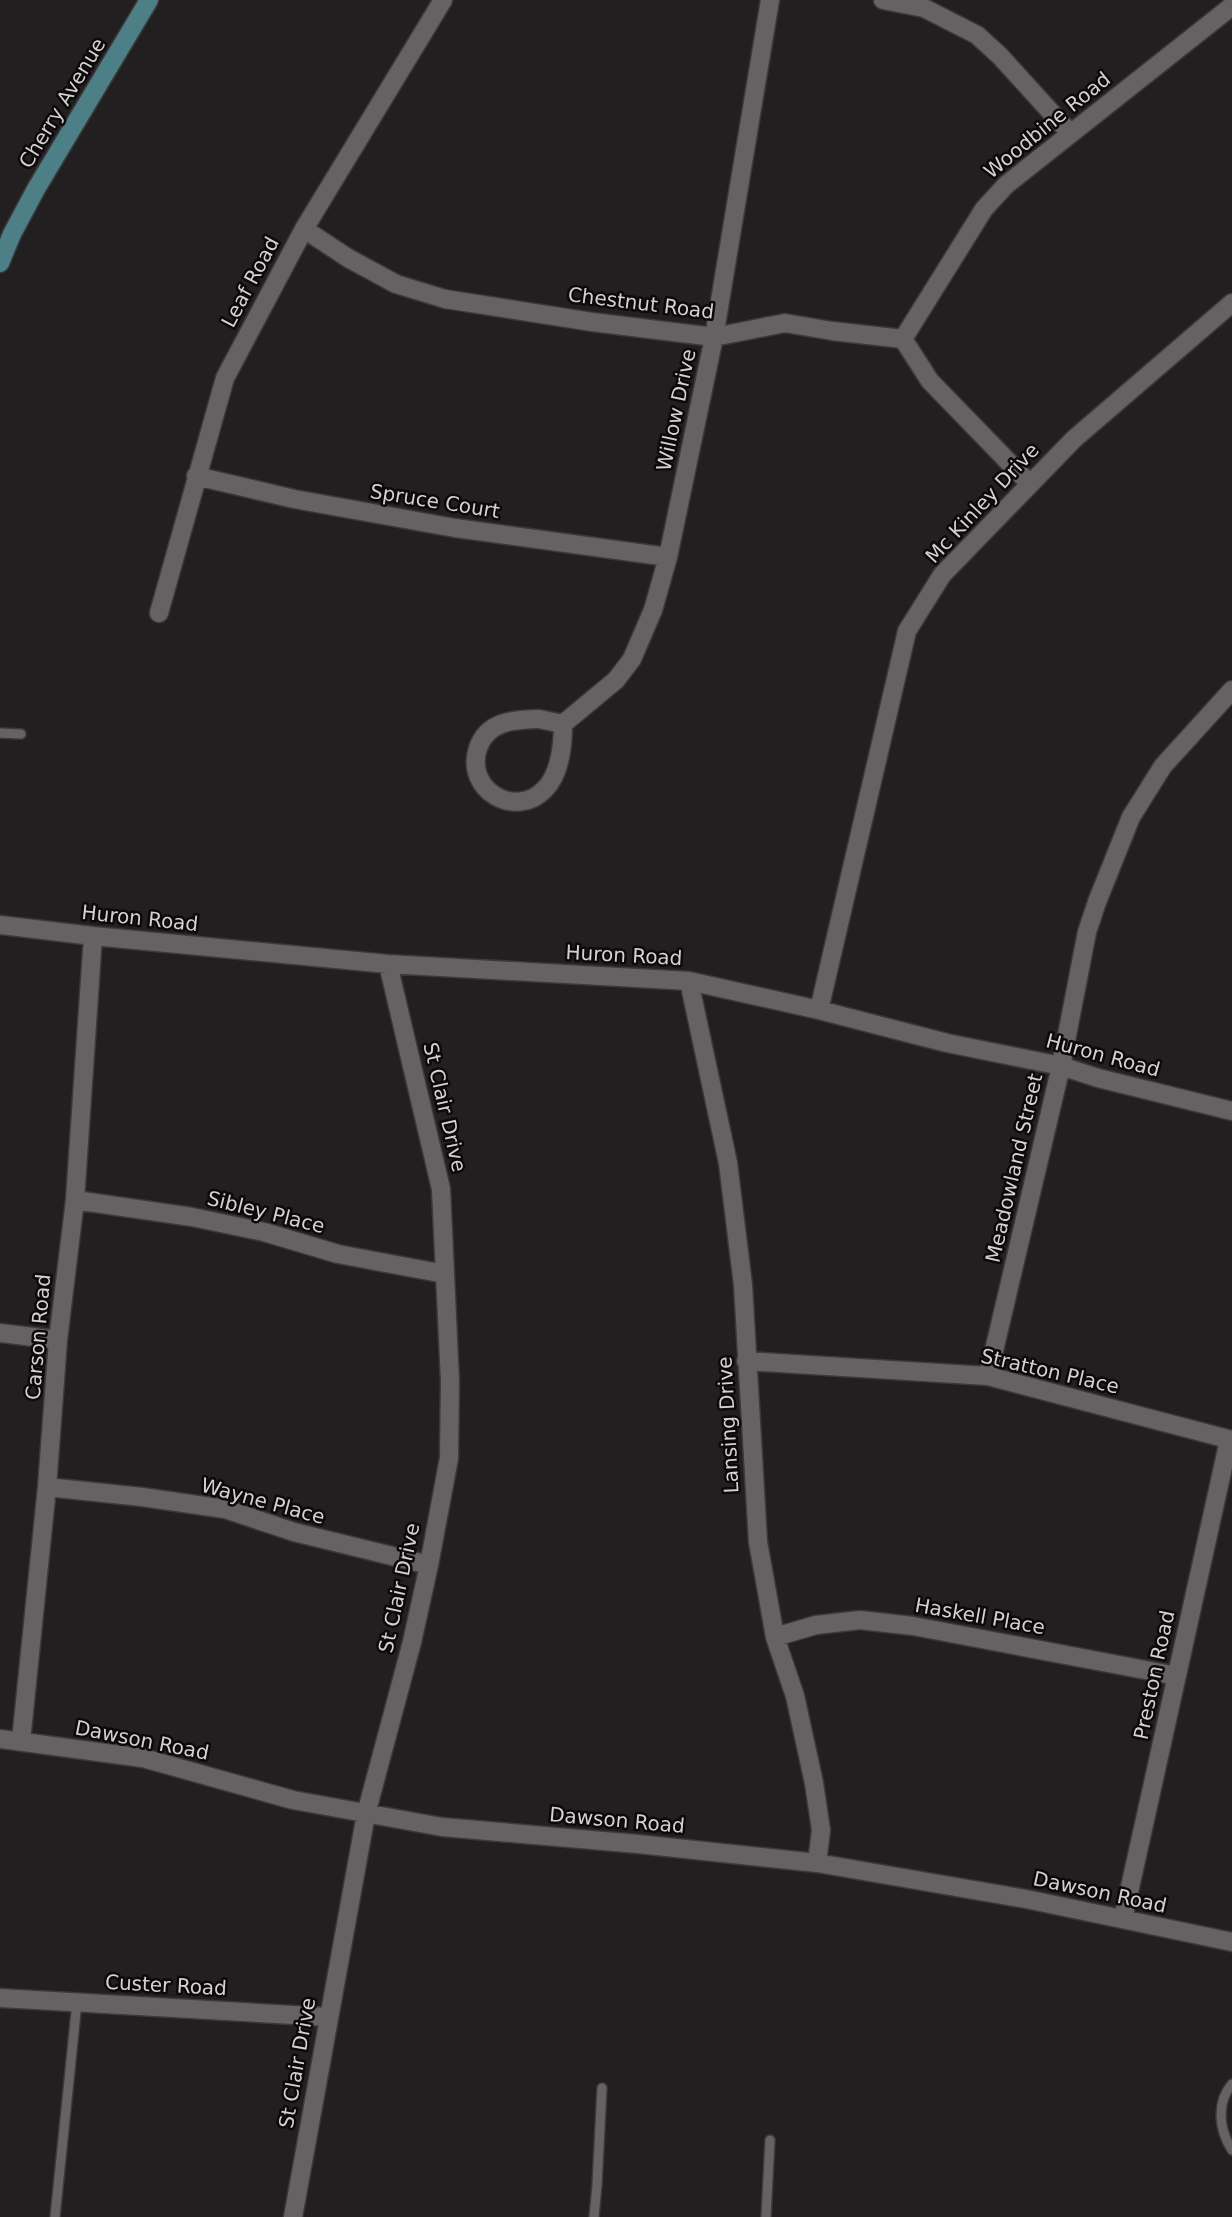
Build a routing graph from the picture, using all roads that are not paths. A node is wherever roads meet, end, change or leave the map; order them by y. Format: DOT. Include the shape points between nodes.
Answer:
graph roads {
  1 [pos="149,0"];
  2 [pos="443,0"];
  3 [pos="770,0"];
  4 [pos="883,0"];
  5 [pos="1232,6"];
  6 [pos="1070,133"];
  7 [pos="304,230"];
  8 [pos="0,263"];
  9 [pos="1232,303"];
  10 [pos="714,336"];
  11 [pos="903,339"];
  12 [pos="196,476"];
  13 [pos="1030,484"];
  14 [pos="668,557"];
  15 [pos="159,613"];
  16 [pos="1232,690"];
  17 [pos="563,724"];
  18 [pos="0,733"];
  19 [pos="21,734"];
  20 [pos="0,925"];
  21 [pos="93,936"];
  22 [pos="388,964"];
  23 [pos="689,981"];
  24 [pos="819,1010"];
  25 [pos="1061,1066"];
  26 [pos="1232,1111"];
  27 [pos="75,1200"];
  28 [pos="445,1274"];
  29 [pos="0,1333"];
  30 [pos="58,1340"];
  31 [pos="746,1361"];
  32 [pos="987,1376"];
  33 [pos="1231,1440"];
  34 [pos="47,1487"];
  35 [pos="429,1565"];
  36 [pos="775,1637"];
  37 [pos="1176,1676"];
  38 [pos="0,1739"];
  39 [pos="21,1741"];
  40 [pos="366,1814"];
  41 [pos="817,1863"];
  42 [pos="1123,1919"];
  43 [pos="1232,1942"];
  44 [pos="0,1998"];
  45 [pos="77,2002"];
  46 [pos="328,2017"];
  47 [pos="1232,2084"];
  48 [pos="602,2088"];
  49 [pos="770,2140"];
  50 [pos="1232,2150"];
  51 [pos="55,2217"];
  52 [pos="293,2217"];
  53 [pos="594,2217"];
  54 [pos="766,2217"];
  1 -- 8 [label="main road, Cherry Avenue" via="36,189"];
  2 -- 7 [label="street, Leaf Road"];
  3 -- 10 [label="street, Willow Drive"];
  4 -- 6 [label="street" via="924,8 977,35"];
  5 -- 6 [label="street, Woodbine Road"];
  6 -- 11 [label="street, Woodbine Road" via="1006,185 984,209"];
  7 -- 10 [label="street, Chestnut Road" via="396,284 444,299"];
  7 -- 12 [label="street, Leaf Road" via="225,378"];
  9 -- 13 [label="street, Mc Kinley Drive" via="1074,439"];
  10 -- 11 [label="street, Chestnut Road" via="785,323"];
  10 -- 14 [label="street, Willow Drive"];
  11 -- 13 [label="street" via="930,381"];
  12 -- 14 [label="street, Spruce Court" via="294,499 455,528"];
  12 -- 15 [label="street, Leaf Road"];
  13 -- 24 [label="street, Mc Kinley Drive" via="942,575 907,631"];
  14 -- 17 [label="street, Willow Drive" via="653,610 632,659 616,680"];
  16 -- 25 [label="street, Meadowland Street" via="1163,766 1131,817 1088,932"];
  17 -- 17 [label="street" via="539,719 512,720 492,728 481,739 476,756 475,770 482,784 495,796 513,801 535,797 545,790 552,781 560,753"];
  18 -- 19 [label="lane"];
  20 -- 21 [label="street, Huron Road"];
  21 -- 22 [label="street, Huron Road"];
  21 -- 27 [label="street, Carson Road"];
  22 -- 23 [label="street, Huron Road"];
  22 -- 28 [label="street, St Clair Drive" via="441,1189"];
  23 -- 24 [label="street, Huron Road"];
  23 -- 31 [label="street, Lansing Drive" via="728,1163 743,1285"];
  24 -- 25 [label="street, Huron Road" via="947,1043"];
  25 -- 26 [label="street, Huron Road"];
  25 -- 32 [label="street, Meadowland Street"];
  27 -- 28 [label="street, Sibley Place" via="192,1217 264,1232 338,1254"];
  27 -- 30 [label="street, Carson Road"];
  28 -- 35 [label="street, St Clair Drive" via="450,1381 448,1458"];
  29 -- 30 [label="street"];
  30 -- 34 [label="street, Carson Road"];
  31 -- 32 [label="street, Stratton Place"];
  31 -- 36 [label="street, Lansing Drive" via="758,1542"];
  32 -- 33 [label="street, Stratton Place"];
  33 -- 37 [label="street, Preston Road"];
  34 -- 35 [label="street, Wayne Place" via="225,1509 294,1532"];
  34 -- 39 [label="street, Carson Road"];
  35 -- 40 [label="street, St Clair Drive"];
  36 -- 37 [label="street, Haskell Place" via="816,1625 860,1620 913,1626"];
  36 -- 41 [label="street, Lansing Drive" via="795,1696 814,1783 821,1830"];
  37 -- 42 [label="street, Preston Road"];
  38 -- 39 [label="street, Dawson Road"];
  39 -- 40 [label="street, Dawson Road" via="143,1758 293,1800"];
  40 -- 41 [label="street, Dawson Road" via="442,1827"];
  40 -- 46 [label="street, St Clair Drive"];
  41 -- 42 [label="street, Dawson Road"];
  42 -- 43 [label="street, Dawson Road"];
  44 -- 45 [label="street, Custer Road"];
  45 -- 46 [label="street, Custer Road"];
  45 -- 51 [label="lane"];
  46 -- 52 [label="street, St Clair Drive"];
  47 -- 50 [label="lane" via="1221,2110 1223,2132"];
  48 -- 53 [label="lane"];
  49 -- 54 [label="lane"];
}
